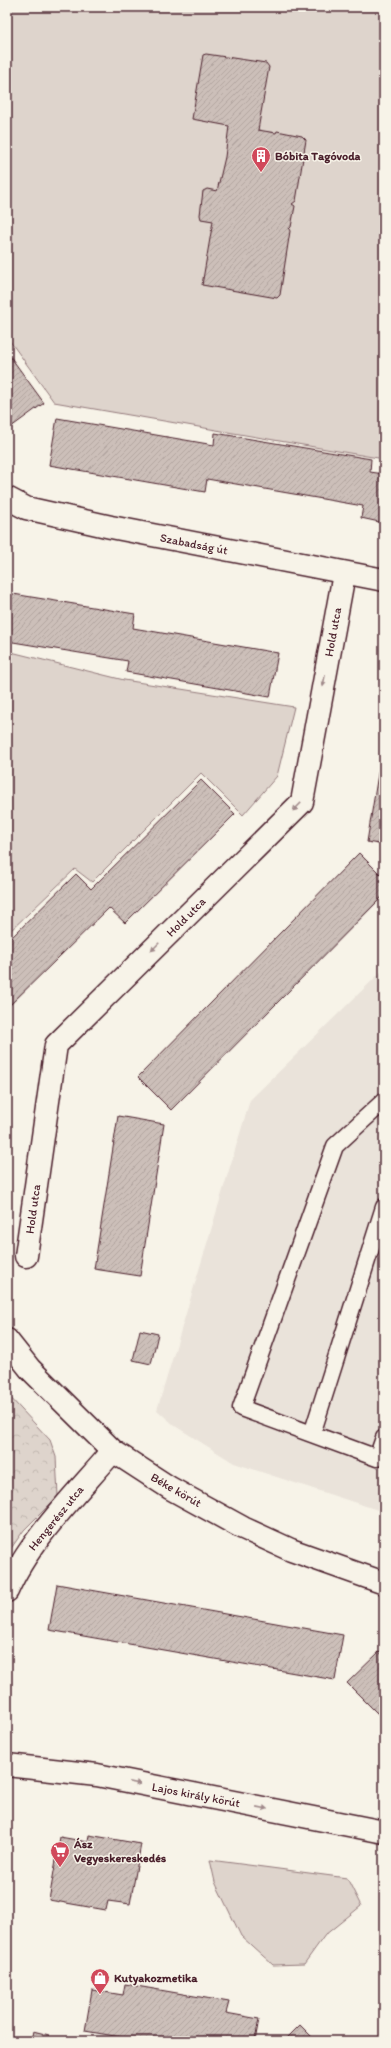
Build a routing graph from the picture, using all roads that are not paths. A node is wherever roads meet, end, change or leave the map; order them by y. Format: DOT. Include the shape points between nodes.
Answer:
graph roads {
  1 [pos="7,498"];
  2 [pos="344,574"];
  3 [pos="384,580"];
  4 [pos="384,1101"];
  5 [pos="384,1207"];
  6 [pos="26,1256"];
  7 [pos="7,1340"];
  8 [pos="312,1434"];
  9 [pos="384,1438"];
  10 [pos="113,1451"];
  11 [pos="384,1583"];
  12 [pos="7,1591"];
  13 [pos="7,1765"];
  14 [pos="384,1832"];
  1 -- 2 [label="street, Szabadság út" via="26,508"];
  2 -- 3 [label="street, Szabadság út"];
  2 -- 6 [label="street, Hold utca, one-way" via="302,802 56,1045"];
  4 -- 8 [label="lane" via="335,1146 241,1408"];
  5 -- 8 [label="lane"];
  7 -- 10 [label="street, Béke körút" via="44,1384"];
  8 -- 9 [label="lane" via="377,1458"];
  10 -- 11 [label="street, Béke körút" via="170,1488 243,1528 291,1550"];
  10 -- 12 [label="street, Hengerész utca" via="31,1548"];
  13 -- 14 [label="street, Lajos király körút, one-way" via="97,1775"];
}
